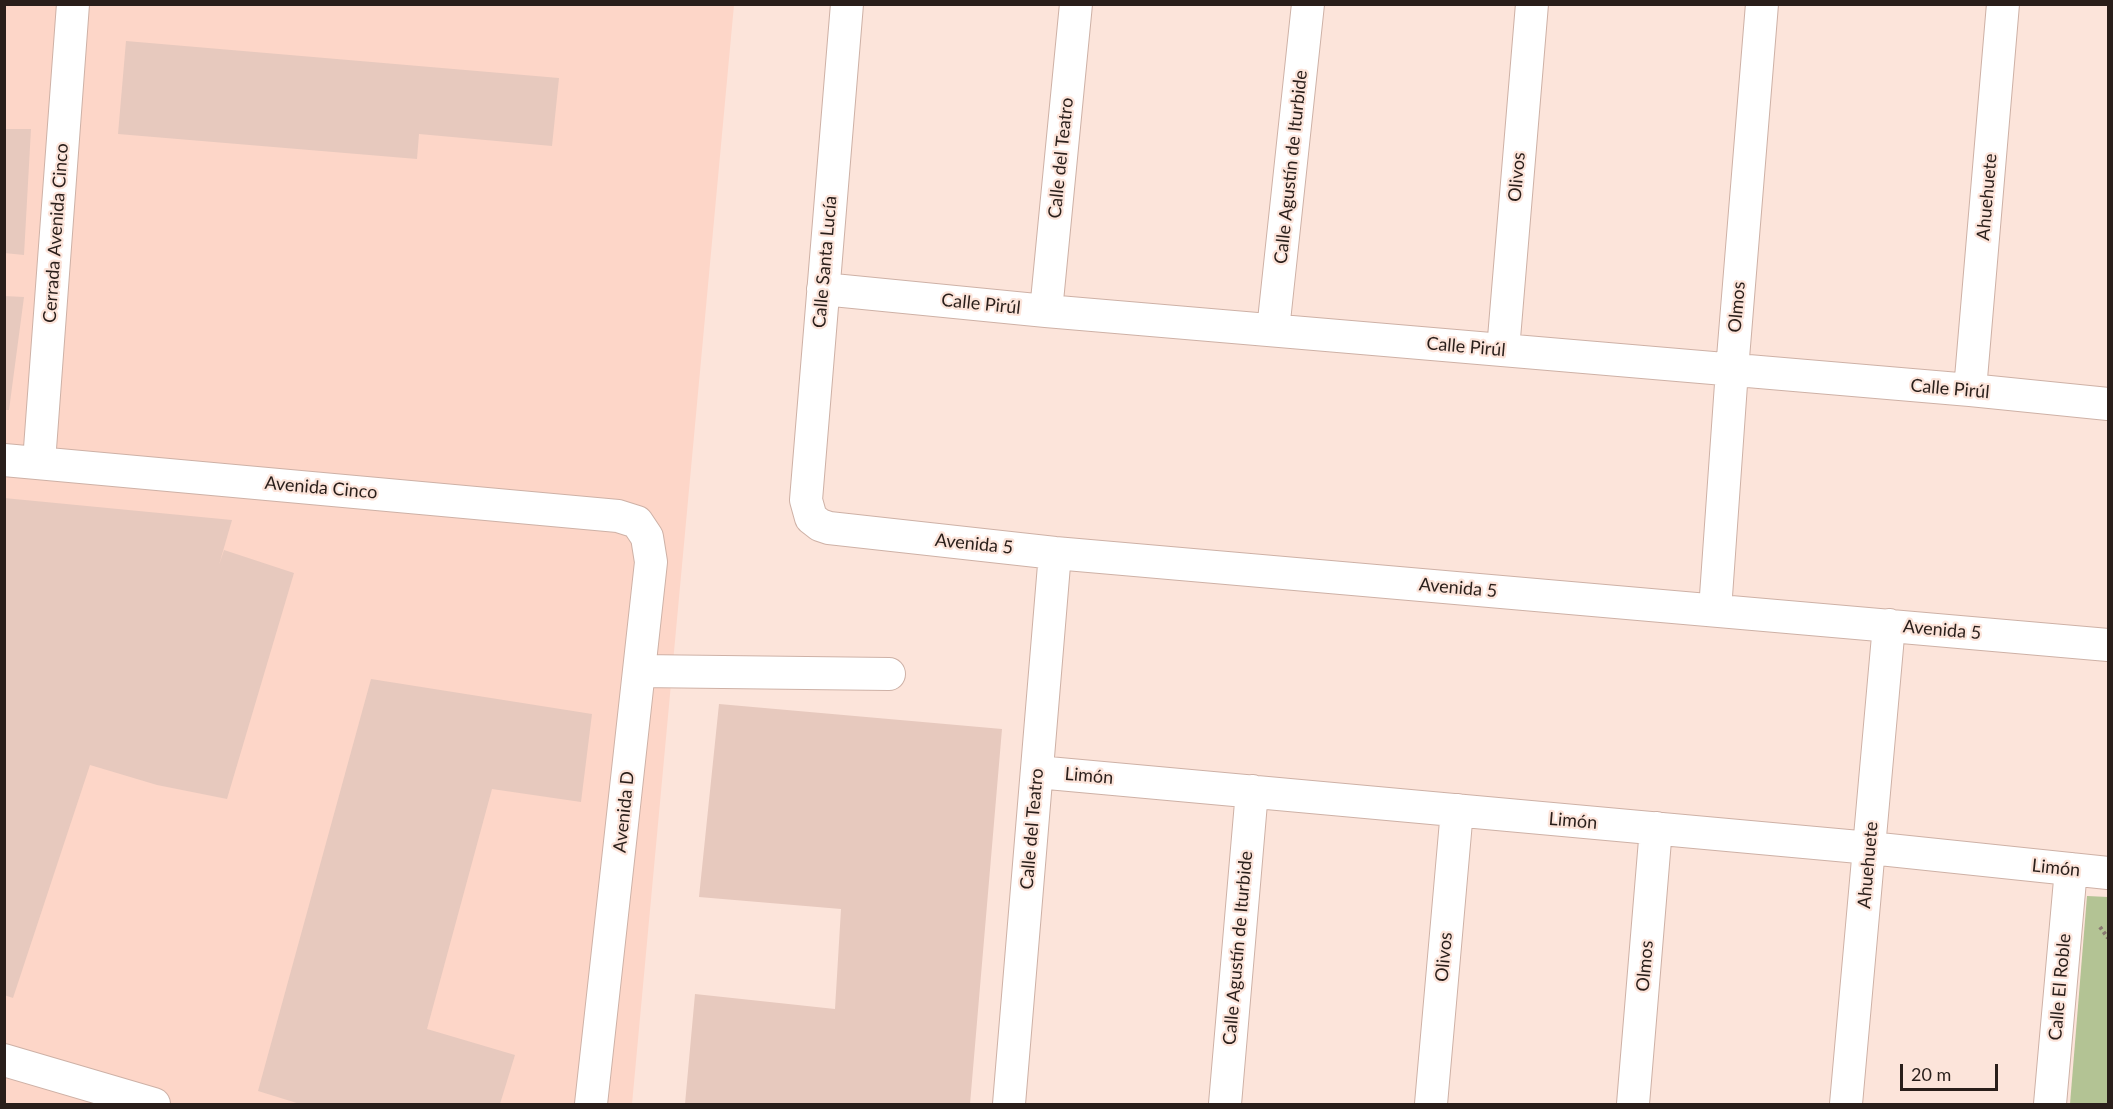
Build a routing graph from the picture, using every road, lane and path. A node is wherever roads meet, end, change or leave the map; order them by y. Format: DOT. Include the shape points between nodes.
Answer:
graph roads {
  1 [pos="73,4"];
  2 [pos="847,4"];
  3 [pos="1076,4"];
  4 [pos="1308,4"];
  5 [pos="1532,4"];
  6 [pos="1762,4"];
  7 [pos="2003,4"];
  8 [pos="823,289"];
  9 [pos="1046,310"];
  10 [pos="1273,330"];
  11 [pos="1503,350"];
  12 [pos="1732,370"];
  13 [pos="1970,390"];
  14 [pos="2109,404"];
  15 [pos="4,460"];
  16 [pos="39,462"];
  17 [pos="811,518"];
  18 [pos="637,522"];
  19 [pos="1055,553"];
  20 [pos="1715,610"];
  21 [pos="1889,625"];
  22 [pos="2109,645"];
  23 [pos="639,671"];
  24 [pos="889,674"];
  25 [pos="1036,772"];
  26 [pos="1252,791"];
  27 [pos="1457,810"];
  28 [pos="1656,828"];
  29 [pos="1870,848"];
  30 [pos="2071,869"];
  31 [pos="2109,873"];
  32 [pos="4,1060"];
  33 [pos="154,1104"];
  34 [pos="591,1104"];
  35 [pos="1009,1104"];
  36 [pos="1225,1104"];
  37 [pos="1431,1104"];
  38 [pos="1633,1104"];
  39 [pos="1846,1104"];
  40 [pos="2050,1104"];
  1 -- 16 [label="street, Cerrada Avenida Cinco"];
  2 -- 8 [label="street, Calle Santa Lucía"];
  3 -- 9 [label="street, Calle del Teatro"];
  4 -- 10 [label="street, Calle Agustín de Iturbide"];
  5 -- 11 [label="street, Olivos"];
  6 -- 12 [label="street, Olmos"];
  7 -- 13 [label="street, Ahuehuete"];
  8 -- 9 [label="street, Calle Pirúl"];
  8 -- 17 [label="street, Calle Santa Lucía" via="806,500"];
  9 -- 10 [label="street, Calle Pirúl"];
  10 -- 11 [label="street, Calle Pirúl"];
  11 -- 12 [label="street, Calle Pirúl"];
  12 -- 13 [label="street, Calle Pirúl"];
  12 -- 20 [label="street, Olmos"];
  13 -- 14 [label="street, Calle Pirúl"];
  15 -- 16 [label="street, Avenida Cinco"];
  16 -- 18 [label="street, Avenida Cinco" via="618,516"];
  17 -- 19 [label="street, Avenida 5" via="829,528"];
  18 -- 23 [label="street, Avenida D" via="648,537 651,562"];
  19 -- 20 [label="street, Avenida 5"];
  19 -- 25 [label="street, Calle del Teatro"];
  20 -- 21 [label="street, Avenida 5"];
  21 -- 22 [label="street, Avenida 5"];
  21 -- 29 [label="street, Ahuehuete"];
  23 -- 24 [label="street"];
  23 -- 34 [label="street, Avenida D"];
  25 -- 26 [label="street, Limón"];
  25 -- 35 [label="street, Calle del Teatro"];
  26 -- 27 [label="street, Limón"];
  26 -- 36 [label="street, Calle Agustín de Iturbide"];
  27 -- 28 [label="street, Limón"];
  27 -- 37 [label="street, Olivos"];
  28 -- 29 [label="street, Limón"];
  28 -- 38 [label="street, Olmos"];
  29 -- 30 [label="street, Limón"];
  29 -- 39 [label="street, Ahuehuete"];
  30 -- 31 [label="street, Limón"];
  30 -- 40 [label="street, Calle El Roble"];
  32 -- 33 [label="street"];
}
